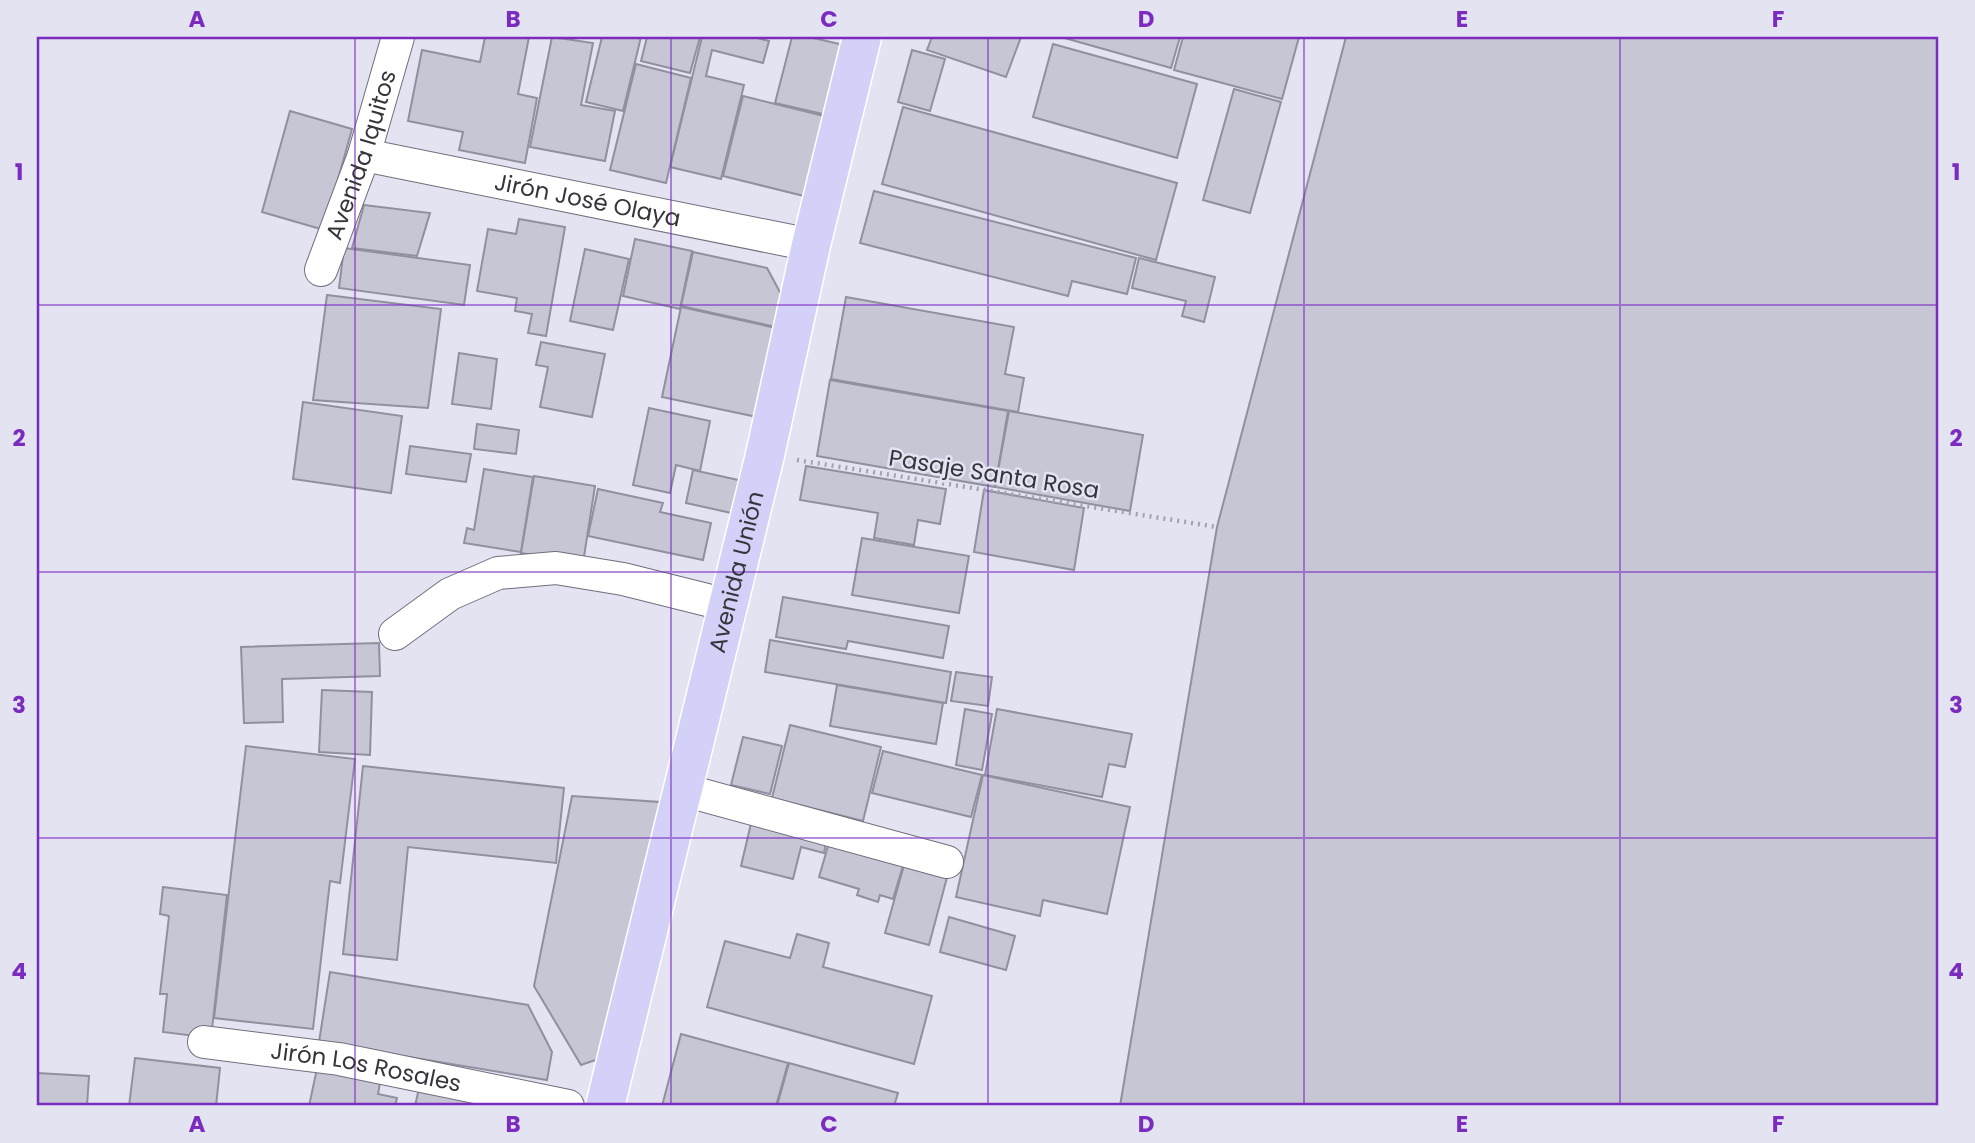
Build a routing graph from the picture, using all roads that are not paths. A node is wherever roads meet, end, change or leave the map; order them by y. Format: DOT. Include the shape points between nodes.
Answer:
graph roads {
  1 [pos="398,37"];
  2 [pos="862,37"];
  3 [pos="364,155"];
  4 [pos="811,246"];
  5 [pos="321,270"];
  6 [pos="727,605"];
  7 [pos="395,634"];
  8 [pos="684,790"];
  9 [pos="947,862"];
  10 [pos="204,1042"];
  11 [pos="568,1106"];
  12 [pos="605,1106"];
  1 -- 3 [label="street, Avenida Iquitos"];
  2 -- 4 [label="main road, Avenida Unión"];
  3 -- 4 [label="street, Jirón José Olaya"];
  3 -- 5 [label="street, Avenida Iquitos"];
  4 -- 6 [label="main road, Avenida Unión"];
  6 -- 7 [label="street" via="556,568 498,573 450,594"];
  6 -- 8 [label="main road, Avenida Unión"];
  8 -- 9 [label="street"];
  8 -- 12 [label="main road, Avenida Unión"];
  10 -- 11 [label="street, Jirón Los Rosales" via="340,1059"];
}
